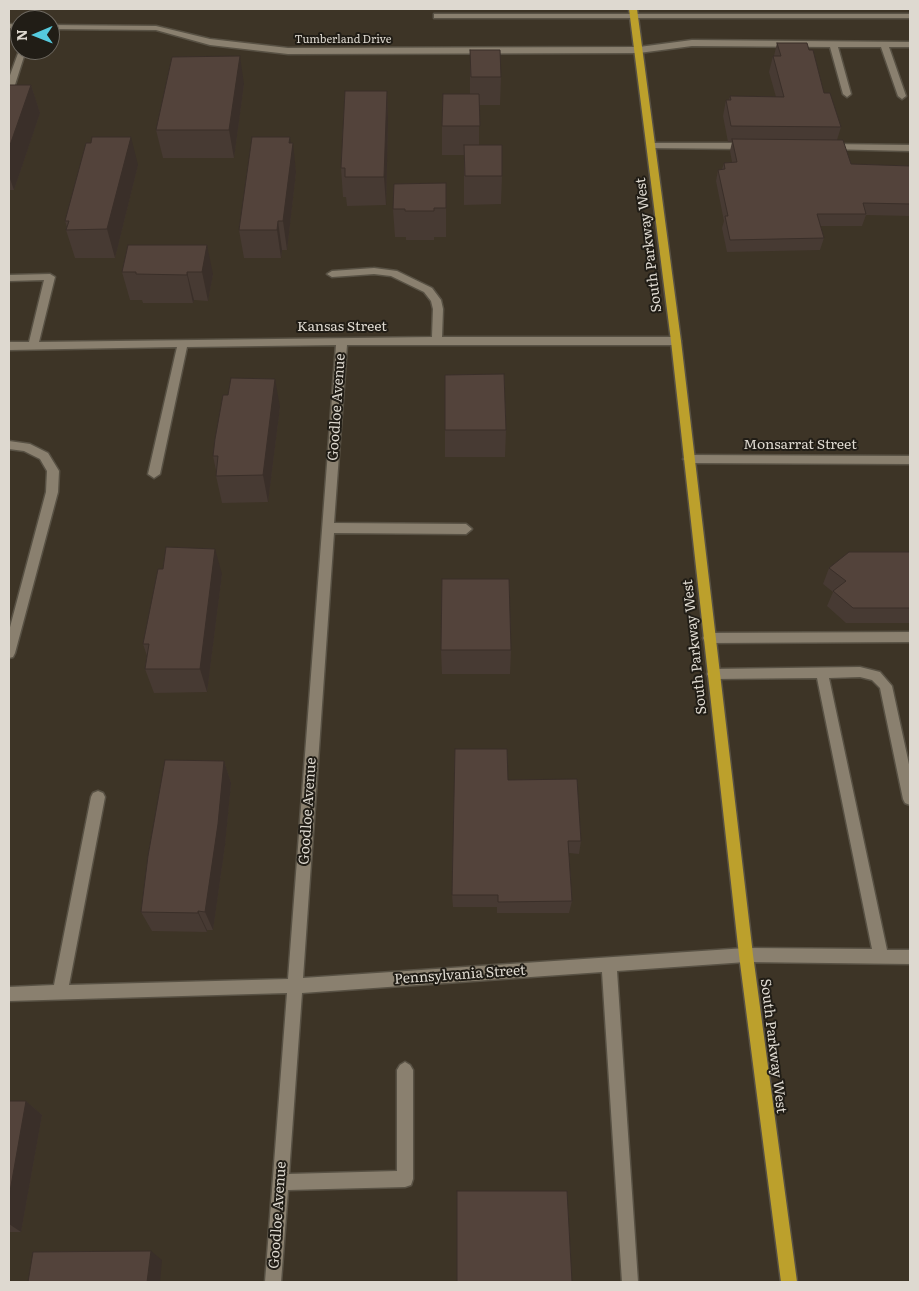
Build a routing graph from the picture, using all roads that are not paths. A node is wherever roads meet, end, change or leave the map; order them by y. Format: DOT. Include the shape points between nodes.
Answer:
graph roads {
  1 [pos="634,12"];
  2 [pos="437,16"];
  3 [pos="910,16"];
  4 [pos="60,27"];
  5 [pos="833,44"];
  6 [pos="884,45"];
  7 [pos="910,45"];
  8 [pos="639,50"];
  9 [pos="19,60"];
  10 [pos="9,91"];
  11 [pos="847,94"];
  12 [pos="902,96"];
  13 [pos="652,146"];
  14 [pos="761,146"];
  15 [pos="821,147"];
  16 [pos="910,148"];
  17 [pos="332,274"];
  18 [pos="9,278"];
  19 [pos="342,340"];
  20 [pos="437,341"];
  21 [pos="676,341"];
  22 [pos="183,344"];
  23 [pos="9,346"];
  24 [pos="33,346"];
  25 [pos="9,445"];
  26 [pos="689,459"];
  27 [pos="910,460"];
  28 [pos="154,474"];
  29 [pos="328,528"];
  30 [pos="466,529"];
  31 [pos="709,638"];
  32 [pos="910,638"];
  33 [pos="9,653"];
  34 [pos="822,673"];
  35 [pos="713,674"];
  36 [pos="98,797"];
  37 [pos="910,799"];
  38 [pos="746,955"];
  39 [pos="881,957"];
  40 [pos="910,957"];
  41 [pos="609,964"];
  42 [pos="295,986"];
  43 [pos="60,993"];
  44 [pos="9,994"];
  45 [pos="406,1070"];
  46 [pos="280,1182"];
  47 [pos="273,1282"];
  48 [pos="630,1282"];
  49 [pos="789,1282"];
  1 -- 2 [label="street"];
  1 -- 3 [label="street"];
  1 -- 8 [label="main road, South Parkway West"];
  4 -- 8 [label="street, Tumberland Drive" via="156,28 210,42 288,52"];
  5 -- 6 [label="street, Tumberland Drive"];
  5 -- 8 [label="street, Tumberland Drive" via="692,43"];
  5 -- 11 [label="street"];
  6 -- 7 [label="street, Tumberland Drive"];
  6 -- 12 [label="street"];
  8 -- 13 [label="main road, South Parkway West"];
  9 -- 10 [label="street"];
  13 -- 14 [label="street"];
  13 -- 21 [label="main road, South Parkway West"];
  15 -- 16 [label="street"];
  17 -- 20 [label="street" via="392,273 428,290 438,309"];
  18 -- 24 [label="street" via="50,277"];
  19 -- 20 [label="street, Kansas Street"];
  19 -- 22 [label="street, Kansas Street"];
  19 -- 29 [label="street, Goodloe Avenue"];
  20 -- 21 [label="street, Kansas Street"];
  21 -- 26 [label="main road, South Parkway West"];
  22 -- 24 [label="street, Kansas Street"];
  22 -- 28 [label="street"];
  23 -- 24 [label="street, Kansas Street"];
  25 -- 33 [label="street" via="26,447 44,456 53,471 52,492"];
  26 -- 27 [label="street, Monsarrat Street"];
  26 -- 31 [label="main road, South Parkway West"];
  29 -- 30 [label="street"];
  29 -- 42 [label="street, Goodloe Avenue"];
  31 -- 32 [label="street"];
  31 -- 35 [label="main road, South Parkway West"];
  34 -- 35 [label="street"];
  34 -- 37 [label="street" via="860,672 876,676 886,686"];
  34 -- 39 [label="street"];
  35 -- 38 [label="main road, South Parkway West"];
  36 -- 43 [label="street"];
  38 -- 39 [label="street, Pennsylvania Street"];
  38 -- 41 [label="street, Pennsylvania Street"];
  38 -- 49 [label="main road, South Parkway West"];
  39 -- 40 [label="street, Pennsylvania Street"];
  41 -- 42 [label="street, Pennsylvania Street"];
  41 -- 48 [label="street"];
  42 -- 43 [label="street, Pennsylvania Street"];
  42 -- 46 [label="street, Goodloe Avenue"];
  43 -- 44 [label="street, Pennsylvania Street"];
  45 -- 46 [label="street" via="405,1179"];
  46 -- 47 [label="street, Goodloe Avenue"];
}
